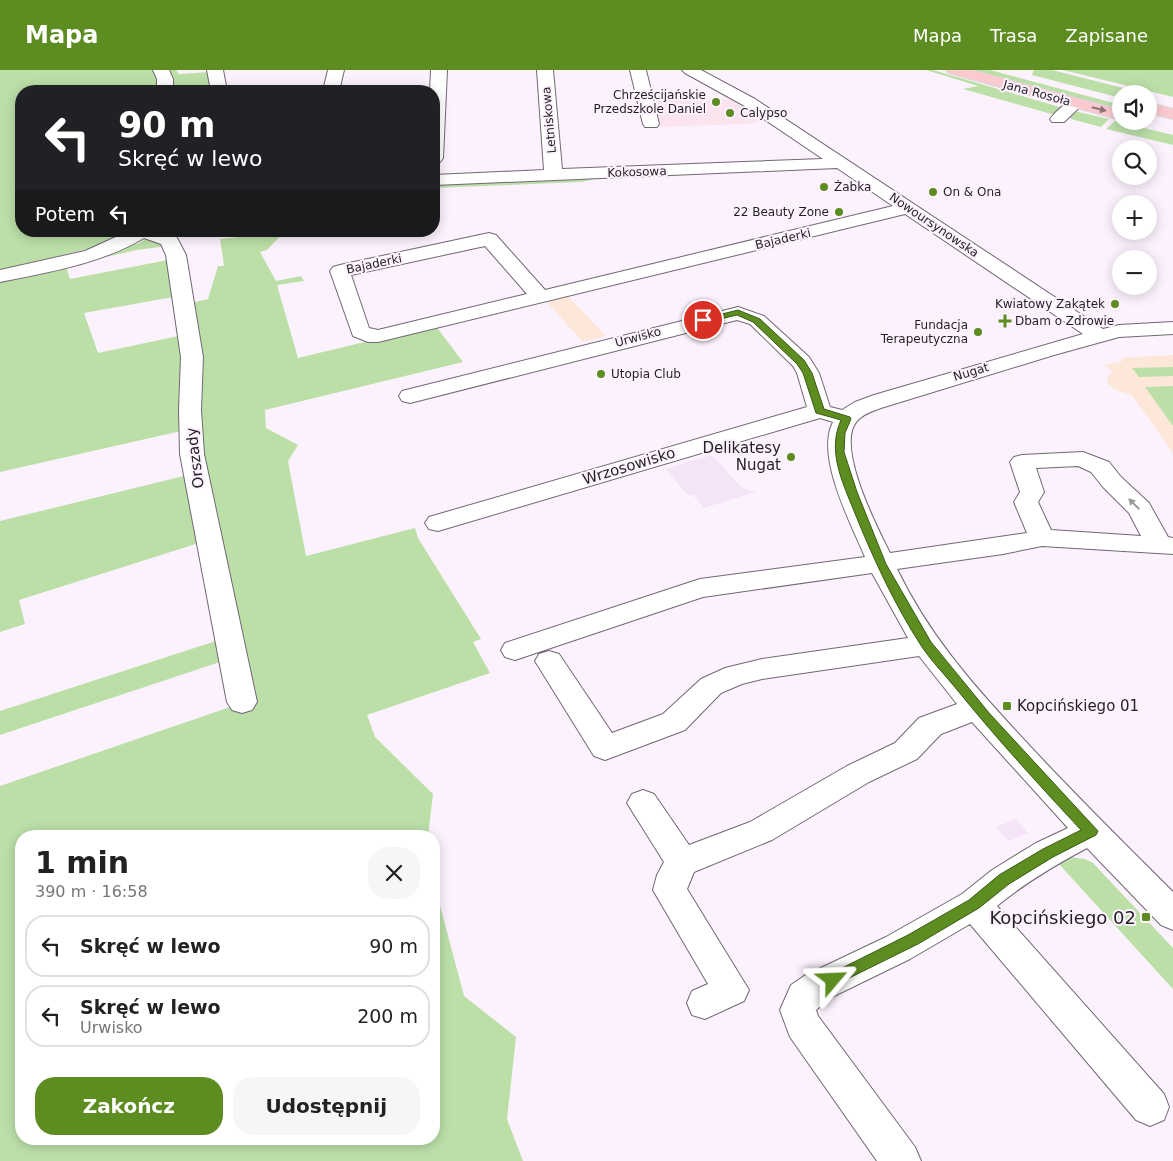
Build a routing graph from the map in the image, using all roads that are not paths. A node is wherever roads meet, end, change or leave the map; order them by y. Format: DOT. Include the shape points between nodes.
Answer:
graph roads {
  1 [pos="161,70"];
  2 [pos="215,70"];
  3 [pos="336,70"];
  4 [pos="439,70"];
  5 [pos="544,70"];
  6 [pos="638,70"];
  7 [pos="690,70"];
  8 [pos="954,70"];
  9 [pos="1003,70"];
  10 [pos="164,85"];
  11 [pos="218,85"];
  12 [pos="332,85"];
  13 [pos="438,85"];
  14 [pos="1112,100"];
  15 [pos="1076,103"];
  16 [pos="1157,110"];
  17 [pos="1112,113"];
  18 [pos="1173,114"];
  19 [pos="1058,119"];
  20 [pos="1157,123"];
  21 [pos="652,124"];
  22 [pos="1173,127"];
  23 [pos="840,163"];
  24 [pos="553,170"];
  25 [pos="440,180"];
  26 [pos="909,208"];
  27 [pos="133,237"];
  28 [pos="160,237"];
  29 [pos="0,276"];
  30 [pos="540,296"];
  31 [pos="1173,328"];
  32 [pos="1173,334"];
  33 [pos="1101,337"];
  34 [pos="410,396"];
  35 [pos="833,415"];
  36 [pos="438,523"];
  37 [pos="1042,538"];
  38 [pos="1166,546"];
  39 [pos="880,564"];
  40 [pos="926,644"];
  41 [pos="516,650"];
  42 [pos="549,661"];
  43 [pos="242,702"];
  44 [pos="978,708"];
  45 [pos="643,803"];
  46 [pos="1091,831"];
  47 [pos="682,862"];
  48 [pos="974,904"];
  49 [pos="1173,915"];
  50 [pos="705,1003"];
  51 [pos="1150,1107"];
  52 [pos="901,1161"];
  1 -- 10 [label="street"];
  2 -- 11 [label="street"];
  3 -- 12 [label="street"];
  4 -- 13 [label="street"];
  5 -- 24 [label="street, Letniskowa"];
  6 -- 21 [label="street"];
  7 -- 23 [label="street, Nowoursynowska" via="749,102"];
  8 -- 15 [label="main road, Jana Rosoła"];
  9 -- 14 [label="main road, Jana Rosoła"];
  15 -- 17 [label="main road, Jana Rosoła, one-way"];
  15 -- 19 [label="street"];
  16 -- 18 [label="main road"];
  20 -- 22 [label="main road"];
  23 -- 25 [label="street, Kokosowa"];
  23 -- 26 [label="street, Nowoursynowska"];
  26 -- 30 [label="street, Bajaderki"];
  26 -- 33 [label="street, Nowoursynowska"];
  27 -- 29 [label="street" via="102,252"];
  28 -- 43 [label="street, Orszady" via="169,240 176,255 192,357 192,454"];
  30 -- 30 [label="street, Bajaderki" via="368,336 360,332 340,271 489,239"];
  31 -- 33 [label="street, Nugat" via="1133,329"];
  32 -- 33 [label="street, Nugat"];
  33 -- 35 [label="street, Nugat" via="1046,350"];
  34 -- 35 [label="street, Urwisko" via="738,313 756,320 801,362"];
  35 -- 36 [label="street, Wrzosowisko"];
  35 -- 39 [label="street" via="840,433 839,452"];
  37 -- 38 [label="street"];
  38 -- 37 [label="street, one-way" via="1140,510 1091,463 1022,462 1032,492 1026,502"];
  37 -- 39 [label="street"];
  39 -- 40 [label="street"];
  39 -- 41 [label="street" via="700,588"];
  40 -- 42 [label="street" via="735,674 711,686 674,722 605,748"];
  40 -- 44 [label="street"];
  44 -- 46 [label="street"];
  44 -- 47 [label="street" via="930,726 906,751 858,774 761,831"];
  45 -- 47 [label="street"];
  46 -- 48 [label="street" via="1004,880"];
  46 -- 49 [label="street"];
  47 -- 50 [label="street" via="670,890 730,990"];
  48 -- 51 [label="street"];
  48 -- 52 [label="street" via="898,948 817,987 804,996 798,1010 803,1025"];
}
